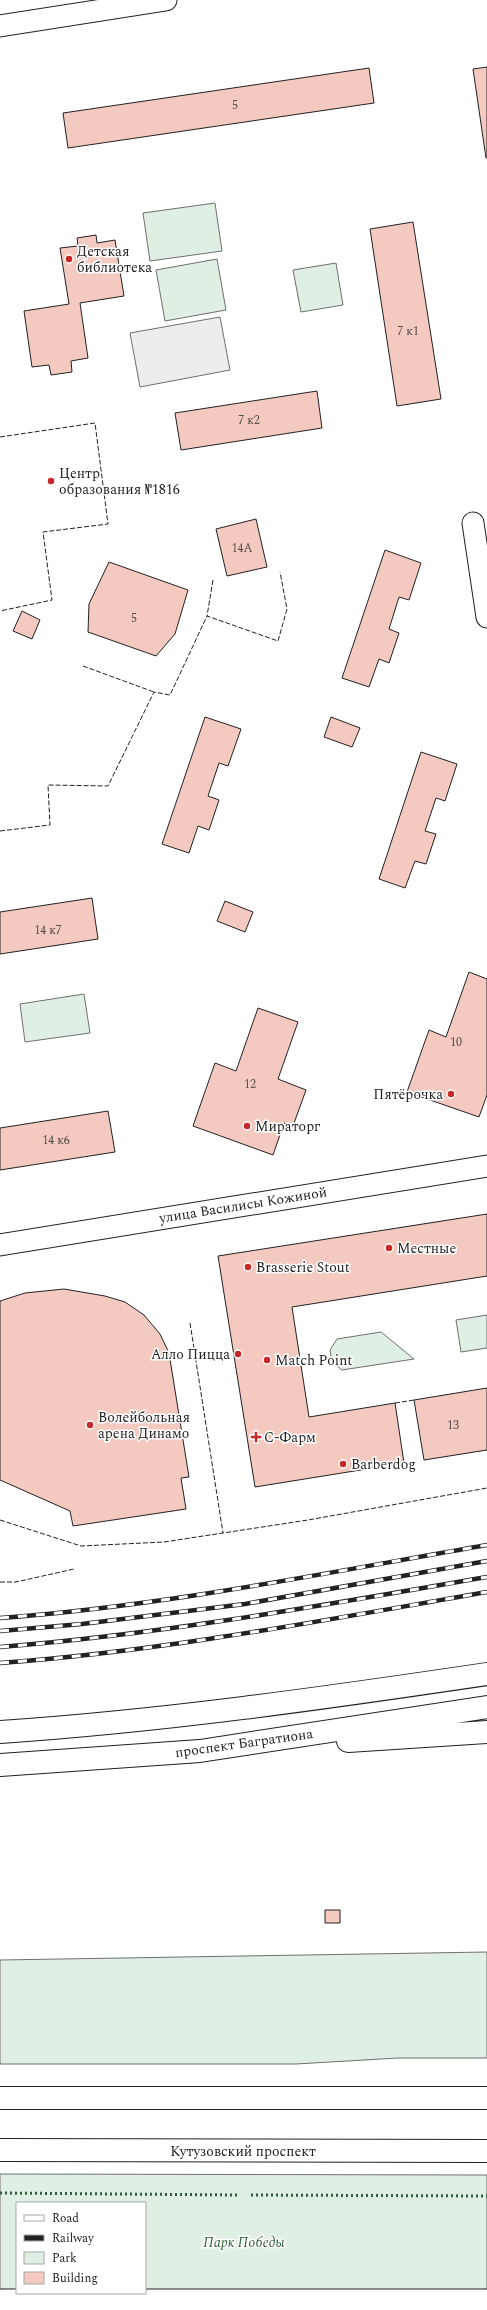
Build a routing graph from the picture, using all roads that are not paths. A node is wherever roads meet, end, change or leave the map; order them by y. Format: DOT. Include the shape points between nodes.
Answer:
graph roads {
  1 [pos="166,0"];
  2 [pos="0,26"];
  3 [pos="473,523"];
  4 [pos="487,617"];
  5 [pos="487,1166"];
  6 [pos="0,1245"];
  7 [pos="487,1674"];
  8 [pos="487,1707"];
  9 [pos="0,1732"];
  10 [pos="487,1732"];
  11 [pos="200,1751"];
  12 [pos="0,1765"];
  13 [pos="0,2098"];
  14 [pos="487,2098"];
  15 [pos="0,2150"];
  16 [pos="487,2151"];
  17 [pos="0,2300"];
  18 [pos="487,2300"];
  1 -- 2 [label="street"];
  3 -- 4 [label="street"];
  5 -- 6 [label="street, улица Василисы Кожиной"];
  7 -- 9 [label="main road" via="304,1701 85,1726"];
  8 -- 11 [label="main road, проспект Багратиона"];
  10 -- 11 [label="main road"];
  11 -- 12 [label="main road, проспект Багратиона"];
  13 -- 14 [label="main road"];
  15 -- 16 [label="main road, Кутузовский проспект"];
  17 -- 18 [label="street"];
}
